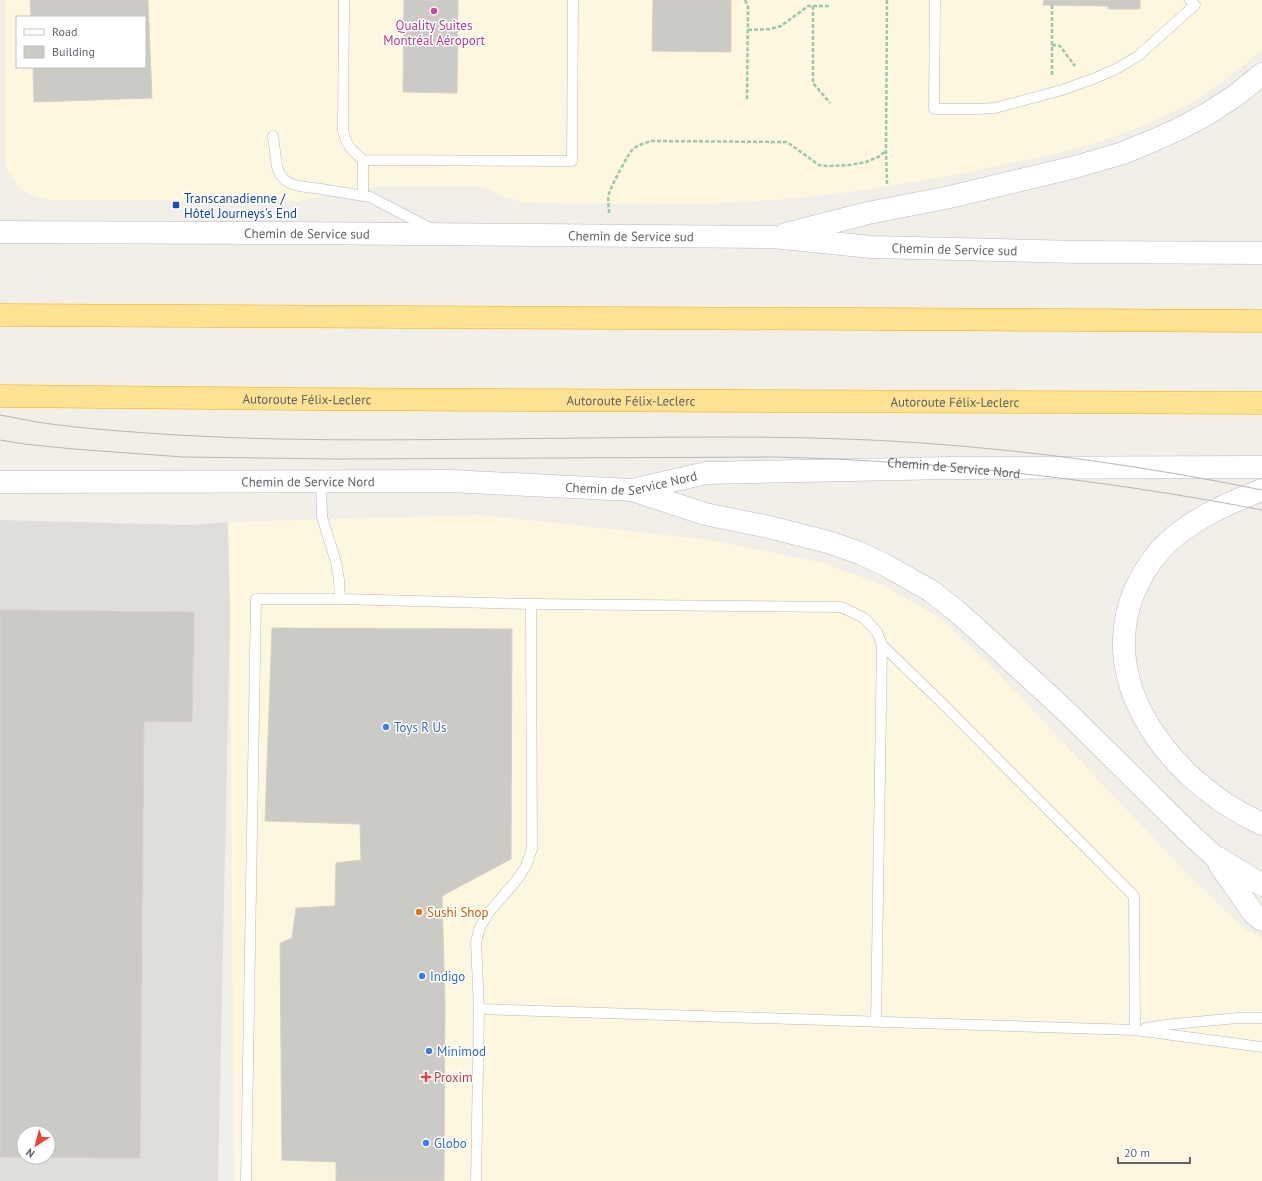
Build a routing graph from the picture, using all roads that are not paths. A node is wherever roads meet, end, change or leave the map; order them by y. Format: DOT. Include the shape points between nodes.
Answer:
graph roads {
  1 [pos="344,0"];
  2 [pos="573,0"];
  3 [pos="935,0"];
  4 [pos="1190,0"];
  5 [pos="1262,74"];
  6 [pos="272,136"];
  7 [pos="363,160"];
  8 [pos="363,196"];
  9 [pos="0,232"];
  10 [pos="441,234"];
  11 [pos="772,237"];
  12 [pos="1262,253"];
  13 [pos="0,315"];
  14 [pos="1262,321"];
  15 [pos="0,396"];
  16 [pos="1262,403"];
  17 [pos="1262,467"];
  18 [pos="0,482"];
  19 [pos="321,482"];
  20 [pos="632,490"];
  21 [pos="1262,490"];
  22 [pos="340,599"];
  23 [pos="531,604"];
  24 [pos="882,645"];
  25 [pos="1262,824"];
  26 [pos="1213,855"];
  27 [pos="1262,885"];
  28 [pos="1262,920"];
  29 [pos="479,1009"];
  30 [pos="1262,1018"];
  31 [pos="876,1022"];
  32 [pos="1135,1030"];
  33 [pos="1262,1047"];
  34 [pos="246,1181"];
  35 [pos="476,1181"];
  1 -- 7 [label="lane" via="343,130 345,141"];
  2 -- 7 [label="lane" via="572,161"];
  3 -- 4 [label="lane" via="934,109 1006,106 1093,79 1138,56 1195,5"];
  5 -- 11 [label="main road" via="1235,96 1200,118 1123,152 1075,167"];
  6 -- 8 [label="lane" via="277,167 285,180 299,186"];
  7 -- 8 [label="lane"];
  8 -- 10 [label="lane" via="370,197"];
  9 -- 10 [label="main road, Chemin de Service sud"];
  10 -- 11 [label="main road, Chemin de Service sud"];
  11 -- 12 [label="main road, Chemin de Service sud" via="871,247"];
  13 -- 14 [label="highway"];
  15 -- 16 [label="highway, Autoroute Félix-Leclerc"];
  17 -- 20 [label="main road, Chemin de Service Nord" via="959,468 706,473"];
  18 -- 19 [label="main road, Chemin de Service Nord"];
  19 -- 20 [label="main road, Chemin de Service Nord" via="450,481"];
  19 -- 22 [label="lane" via="322,517 336,562"];
  20 -- 26 [label="main road" via="705,514 828,542 887,566 931,592 979,631 1070,715 1166,812"];
  21 -- 25 [label="main road" via="1231,502 1192,524 1174,537 1154,558 1140,578 1130,601 1124,628 1123,654 1128,681 1137,706 1168,754 1186,774 1206,790"];
  22 -- 23 [label="lane"];
  22 -- 34 [label="lane" via="256,600"];
  23 -- 24 [label="lane" via="841,607 864,618 877,632"];
  23 -- 29 [label="lane" via="532,849 526,866 480,927 476,942"];
  24 -- 31 [label="lane"];
  24 -- 32 [label="lane" via="1134,896"];
  26 -- 27 [label="main road"];
  26 -- 28 [label="main road" via="1254,914"];
  29 -- 31 [label="lane"];
  29 -- 35 [label="lane"];
  30 -- 32 [label="lane" via="1182,1023"];
  31 -- 32 [label="lane"];
  32 -- 33 [label="lane"];
}
